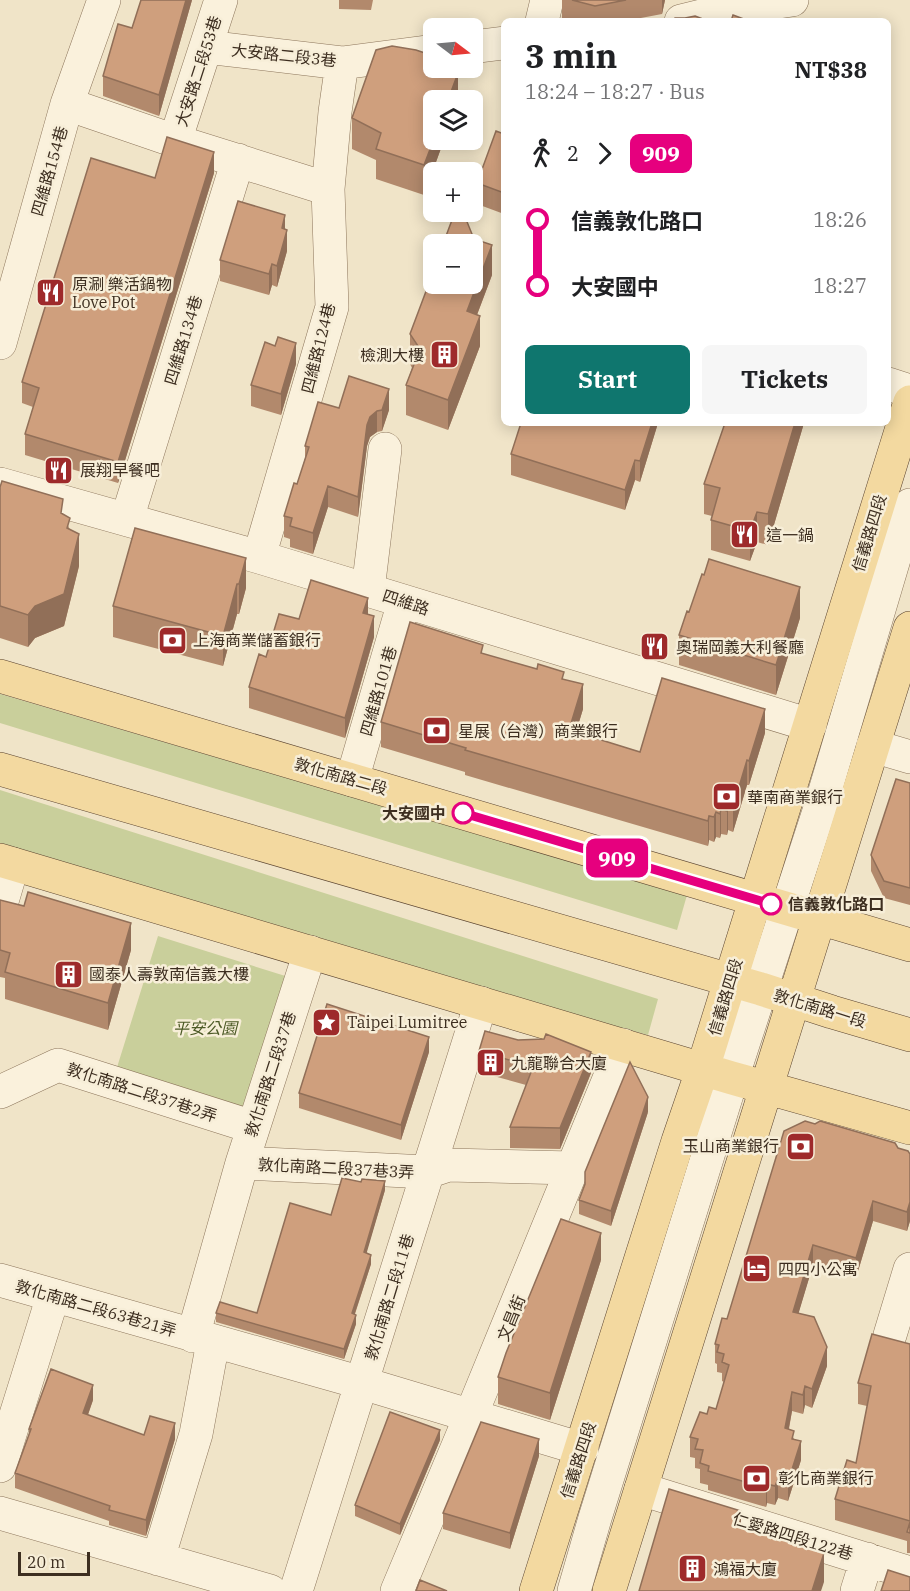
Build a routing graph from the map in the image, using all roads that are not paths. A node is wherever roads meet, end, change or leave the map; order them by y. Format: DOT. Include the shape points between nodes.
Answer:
graph roads {
  1 [pos="104,0"];
  2 [pos="221,0"];
  3 [pos="548,0"];
  4 [pos="792,0"];
  5 [pos="727,15"];
  6 [pos="543,18"];
  7 [pos="704,18"];
  8 [pos="501,43"];
  9 [pos="483,45"];
  10 [pos="206,47"];
  11 [pos="423,52"];
  12 [pos="342,63"];
  13 [pos="67,104"];
  14 [pos="175,141"];
  15 [pos="238,160"];
  16 [pos="328,189"];
  17 [pos="0,343"];
  18 [pos="891,385"];
  19 [pos="910,391"];
  20 [pos="910,402"];
  21 [pos="385,449"];
  22 [pos="0,484"];
  23 [pos="910,505"];
  24 [pos="127,519"];
  25 [pos="259,557"];
  26 [pos="368,590"];
  27 [pos="404,602"];
  28 [pos="910,627"];
  29 [pos="0,676"];
  30 [pos="810,725"];
  31 [pos="873,746"];
  32 [pos="910,757"];
  33 [pos="0,769"];
  34 [pos="352,780"];
  35 [pos="6,862"];
  36 [pos="756,899"];
  37 [pos="0,908"];
  38 [pos="788,909"];
  39 [pos="819,918"];
  40 [pos="910,945"];
  41 [pos="310,952"];
  42 [pos="730,980"];
  43 [pos="761,989"];
  44 [pos="793,999"];
  45 [pos="481,1003"];
  46 [pos="910,1035"];
  47 [pos="623,1045"];
  48 [pos="718,1073"];
  49 [pos="766,1087"];
  50 [pos="0,1092"];
  51 [pos="253,1127"];
  52 [pos="910,1128"];
  53 [pos="242,1163"];
  54 [pos="573,1168"];
  55 [pos="427,1172"];
  56 [pos="910,1269"];
  57 [pos="0,1280"];
  58 [pos="52,1296"];
  59 [pos="890,1335"];
  60 [pos="203,1339"];
  61 [pos="362,1383"];
  62 [pos="471,1415"];
  63 [pos="582,1449"];
  64 [pos="0,1466"];
  65 [pos="641,1490"];
  66 [pos="0,1513"];
  67 [pos="158,1559"];
  68 [pos="867,1559"];
  69 [pos="910,1573"];
  70 [pos="270,1591"];
  71 [pos="296,1591"];
  72 [pos="397,1591"];
  73 [pos="536,1591"];
  74 [pos="574,1591"];
  75 [pos="609,1591"];
  76 [pos="857,1591"];
  1 -- 13 [label="street, 四維路154巷"];
  2 -- 10 [label="street, 大安路二段53巷"];
  3 -- 6 [label="street"];
  4 -- 5 [label="street"];
  5 -- 7 [label="street"];
  8 -- 9 [label="street"];
  10 -- 12 [label="street, 大安路二段3巷"];
  10 -- 14 [label="street, 大安路二段53巷"];
  11 -- 12 [label="street, 大安路二段3巷"];
  12 -- 16 [label="street, 四維路124巷"];
  13 -- 14 [label="street"];
  13 -- 17 [label="street, 四維路154巷"];
  14 -- 15 [label="street"];
  15 -- 16 [label="street"];
  15 -- 24 [label="street, 四維路134巷"];
  16 -- 25 [label="street, 四維路124巷" via="332,307"];
  18 -- 19 [label="street"];
  20 -- 30 [label="main road, 信義路四段"];
  21 -- 26 [label="street"];
  22 -- 24 [label="street, 四維路"];
  23 -- 38 [label="street, 信義路四段"];
  24 -- 25 [label="street, 四維路"];
  25 -- 26 [label="street, 四維路"];
  26 -- 27 [label="street, 四維路"];
  27 -- 30 [label="street, 四維路"];
  27 -- 34 [label="street, 四維路101巷"];
  28 -- 31 [label="main road"];
  29 -- 34 [label="main road, 敦化南路二段"];
  30 -- 36 [label="main road, 信義路四段"];
  31 -- 32 [label="street"];
  31 -- 39 [label="main road"];
  33 -- 42 [label="main road"];
  34 -- 36 [label="main road, 敦化南路二段"];
  35 -- 37 [label="street"];
  35 -- 41 [label="main road"];
  36 -- 38 [label="main road, 敦化南路二段"];
  36 -- 42 [label="main road, 信義路四段"];
  38 -- 39 [label="main road, 敦化南路二段"];
  38 -- 43 [label="street, 信義路四段"];
  39 -- 40 [label="main road"];
  39 -- 44 [label="main road"];
  41 -- 45 [label="main road"];
  41 -- 51 [label="street, 敦化南路二段37巷"];
  42 -- 43 [label="main road, 敦化南路一段"];
  42 -- 48 [label="main road, 信義路四段"];
  43 -- 44 [label="main road, 敦化南路一段"];
  43 -- 48 [label="street, 信義路四段"];
  44 -- 46 [label="main road, 敦化南路一段"];
  44 -- 49 [label="main road"];
  45 -- 47 [label="main road"];
  45 -- 55 [label="street, 敦化南路二段11巷"];
  47 -- 48 [label="main road"];
  47 -- 54 [label="street, 文昌街"];
  48 -- 49 [label="main road"];
  48 -- 63 [label="main road, 信義路四段" via="678,1141"];
  48 -- 74 [label="street, 信義路四段"];
  49 -- 52 [label="main road"];
  49 -- 65 [label="main road"];
  50 -- 51 [label="street, 敦化南路二段37巷2弄" via="58,1065"];
  51 -- 53 [label="street, 敦化南路二段37巷"];
  53 -- 55 [label="street, 敦化南路二段37巷3弄"];
  53 -- 60 [label="street, 敦化南路二段37巷"];
  54 -- 55 [label="street, 敦化南路二段37巷3弄" via="448,1165"];
  54 -- 62 [label="street, 文昌街"];
  55 -- 61 [label="street, 敦化南路二段11巷"];
  56 -- 59 [label="street"];
  57 -- 58 [label="street, 敦化南路二段63巷21弄"];
  58 -- 60 [label="street, 敦化南路二段63巷21弄"];
  58 -- 64 [label="street"];
  60 -- 61 [label="street, 敦化南路二段63巷21弄"];
  60 -- 67 [label="street, 敦化南路二段37巷" via="196,1434"];
  61 -- 62 [label="street, 敦化南路二段63巷21弄"];
  61 -- 71 [label="street, 敦化南路二段11巷"];
  62 -- 63 [label="street, 敦化南路二段63巷21弄"];
  62 -- 72 [label="street, 文昌街"];
  63 -- 73 [label="main road, 信義路四段"];
  65 -- 68 [label="street, 仁愛路四段122巷"];
  65 -- 75 [label="main road"];
  66 -- 67 [label="street"];
  67 -- 70 [label="street"];
  68 -- 69 [label="street, 仁愛路四段122巷"];
  68 -- 76 [label="street"];
}
